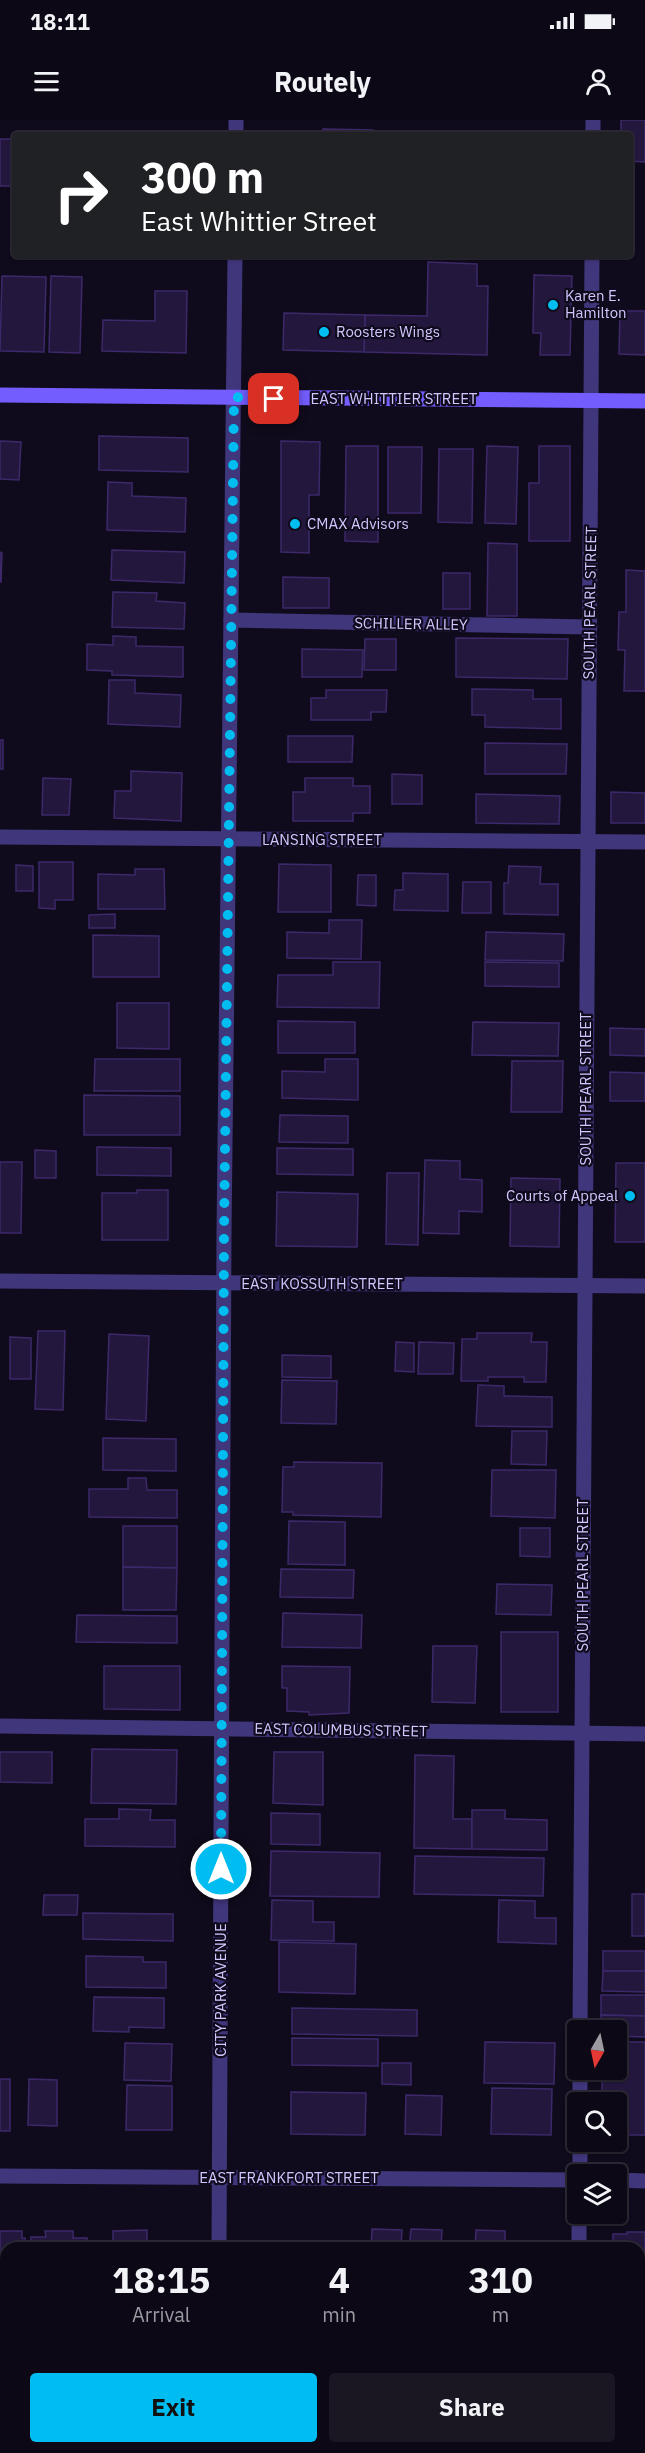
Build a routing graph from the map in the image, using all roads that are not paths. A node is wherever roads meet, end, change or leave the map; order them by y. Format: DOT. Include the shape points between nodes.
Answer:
graph roads {
  1 [pos="235,258"];
  2 [pos="592,258"];
  3 [pos="0,395"];
  4 [pos="234,397"];
  5 [pos="591,401"];
  6 [pos="645,401"];
  7 [pos="231,620"];
  8 [pos="590,627"];
  9 [pos="0,837"];
  10 [pos="229,839"];
  11 [pos="588,842"];
  12 [pos="645,842"];
  13 [pos="0,1281"];
  14 [pos="225,1283"];
  15 [pos="585,1286"];
  16 [pos="645,1286"];
  17 [pos="0,1726"];
  18 [pos="222,1728"];
  19 [pos="582,1734"];
  20 [pos="645,1734"];
  21 [pos="580,2020"];
  22 [pos="0,2176"];
  23 [pos="220,2178"];
  24 [pos="567,2180"];
  25 [pos="627,2180"];
  26 [pos="645,2181"];
  27 [pos="579,2224"];
  28 [pos="219,2242"];
  29 [pos="579,2242"];
  1 -- 4 [label="street, CITY PARK AVENUE"];
  2 -- 5 [label="street, SOUTH PEARL STREET"];
  3 -- 4 [label="street, EAST WHITTIER STREET"];
  4 -- 5 [label="street, EAST WHITTIER STREET"];
  4 -- 7 [label="street, CITY PARK AVENUE"];
  5 -- 6 [label="street, EAST WHITTIER STREET"];
  5 -- 8 [label="street, SOUTH PEARL STREET"];
  7 -- 8 [label="street, SCHILLER ALLEY"];
  7 -- 10 [label="street, CITY PARK AVENUE"];
  8 -- 11 [label="street, SOUTH PEARL STREET"];
  9 -- 10 [label="street, LANSING STREET"];
  10 -- 11 [label="street, LANSING STREET"];
  10 -- 14 [label="street, CITY PARK AVENUE"];
  11 -- 12 [label="street, LANSING STREET"];
  11 -- 15 [label="street, SOUTH PEARL STREET"];
  13 -- 14 [label="street, EAST KOSSUTH STREET"];
  14 -- 15 [label="street, EAST KOSSUTH STREET"];
  14 -- 18 [label="street, CITY PARK AVENUE"];
  15 -- 16 [label="street, EAST KOSSUTH STREET"];
  15 -- 19 [label="street, SOUTH PEARL STREET"];
  17 -- 18 [label="street, EAST COLUMBUS STREET"];
  18 -- 19 [label="street, EAST COLUMBUS STREET"];
  18 -- 23 [label="street, CITY PARK AVENUE"];
  19 -- 20 [label="street, EAST COLUMBUS STREET"];
  19 -- 21 [label="street, SOUTH PEARL STREET"];
  22 -- 23 [label="street, EAST FRANKFORT STREET"];
  23 -- 24 [label="street, EAST FRANKFORT STREET"];
  23 -- 28 [label="street, CITY PARK AVENUE"];
  25 -- 26 [label="street"];
  27 -- 29 [label="street"];
}
